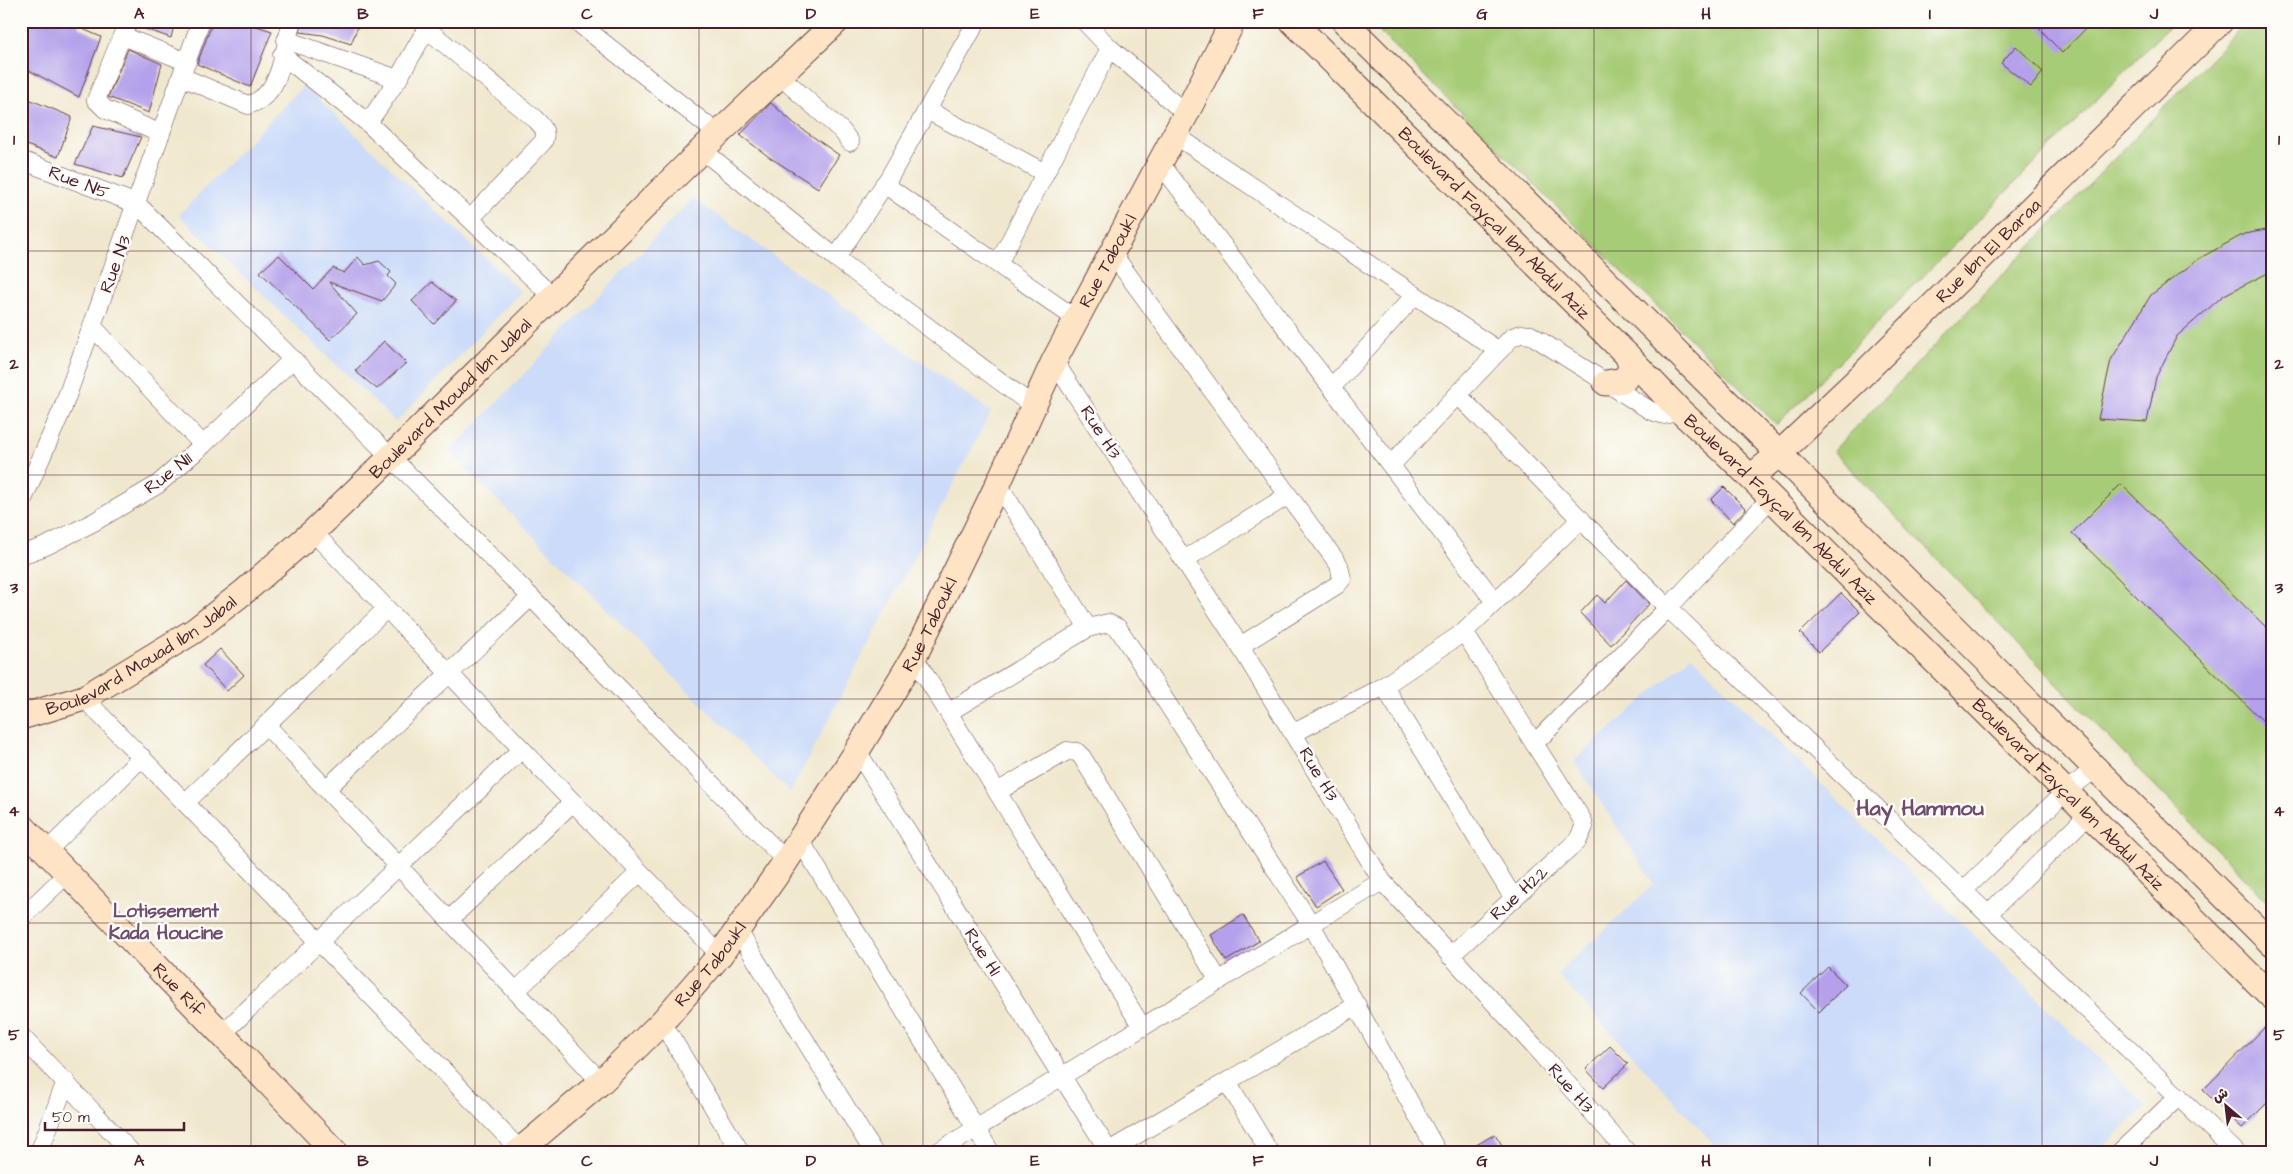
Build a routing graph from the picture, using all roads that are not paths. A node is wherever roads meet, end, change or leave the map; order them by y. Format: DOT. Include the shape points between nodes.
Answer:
graph roads {
  1 [pos="201,21"];
  2 [pos="292,21"];
  3 [pos="576,21"];
  4 [pos="837,21"];
  5 [pos="977,21"];
  6 [pos="1084,21"];
  7 [pos="1232,21"];
  8 [pos="1292,21"];
  9 [pos="1344,21"];
  10 [pos="2221,21"];
  11 [pos="429,25"];
  12 [pos="126,29"];
  13 [pos="284,48"];
  14 [pos="1110,48"];
  15 [pos="185,70"];
  16 [pos="780,76"];
  17 [pos="398,79"];
  18 [pos="927,110"];
  19 [pos="368,123"];
  20 [pos="1180,125"];
  21 [pos="161,134"];
  22 [pos="710,142"];
  23 [pos="850,142"];
  24 [pos="21,160"];
  25 [pos="1160,163"];
  26 [pos="1045,173"];
  27 [pos="884,184"];
  28 [pos="137,204"];
  29 [pos="471,218"];
  30 [pos="1112,253"];
  31 [pos="836,258"];
  32 [pos="998,264"];
  33 [pos="1414,296"];
  34 [pos="554,298"];
  35 [pos="1076,319"];
  36 [pos="93,327"];
  37 [pos="1499,351"];
  38 [pos="1627,355"];
  39 [pos="293,359"];
  40 [pos="1054,361"];
  41 [pos="1606,383"];
  42 [pos="1332,387"];
  43 [pos="1458,395"];
  44 [pos="1033,406"];
  45 [pos="1680,411"];
  46 [pos="204,445"];
  47 [pos="1780,454"];
  48 [pos="390,458"];
  49 [pos="1392,466"];
  50 [pos="1751,477"];
  51 [pos="998,484"];
  52 [pos="1287,496"];
  53 [pos="1771,498"];
  54 [pos="21,504"];
  55 [pos="1581,519"];
  56 [pos="313,532"];
  57 [pos="21,556"];
  58 [pos="1184,560"];
  59 [pos="531,597"];
  60 [pos="1495,602"];
  61 [pos="386,608"];
  62 [pos="1668,608"];
  63 [pos="1088,628"];
  64 [pos="1464,632"];
  65 [pos="1240,646"];
  66 [pos="914,657"];
  67 [pos="450,673"];
  68 [pos="1384,686"];
  69 [pos="84,698"];
  70 [pos="949,712"];
  71 [pos="21,717"];
  72 [pos="266,724"];
  73 [pos="1294,733"];
  74 [pos="1536,743"];
  75 [pos="522,749"];
  76 [pos="857,751"];
  77 [pos="142,757"];
  78 [pos="2095,769"];
  79 [pos="326,789"];
  80 [pos="2066,791"];
  81 [pos="997,792"];
  82 [pos="573,802"];
  83 [pos="185,803"];
  84 [pos="2088,814"];
  85 [pos="21,824"];
  86 [pos="800,840"];
  87 [pos="47,851"];
  88 [pos="786,861"];
  89 [pos="399,866"];
  90 [pos="640,872"];
  91 [pos="68,873"];
  92 [pos="1382,881"];
  93 [pos="1963,890"];
  94 [pos="1514,898"];
  95 [pos="1988,914"];
  96 [pos="21,918"];
  97 [pos="449,920"];
  98 [pos="1311,924"];
  99 [pos="737,930"];
  100 [pos="319,942"];
  101 [pos="2272,944"];
  102 [pos="720,955"];
  103 [pos="1450,956"];
  104 [pos="1218,980"];
  105 [pos="516,991"];
  106 [pos="2272,997"];
  107 [pos="1357,1005"];
  108 [pos="662,1022"];
  109 [pos="1142,1027"];
  110 [pos="223,1033"];
  111 [pos="21,1036"];
  112 [pos="1061,1076"];
  113 [pos="66,1082"];
  114 [pos="601,1082"];
  115 [pos="1228,1082"];
  116 [pos="2179,1096"];
  117 [pos="976,1128"];
  118 [pos="519,1152"];
  119 [pos="1109,1152"];
  120 [pos="39,1153"];
  121 [pos="132,1153"];
  122 [pos="336,1153"];
  123 [pos="741,1153"];
  124 [pos="874,1153"];
  125 [pos="936,1153"];
  126 [pos="991,1153"];
  127 [pos="1270,1153"];
  128 [pos="1438,1153"];
  129 [pos="1628,1153"];
  130 [pos="2119,1153"];
  131 [pos="2237,1153"];
  1 -- 15 [label="street, Rue N3"];
  2 -- 13 [label="street"];
  3 -- 22 [label="street"];
  4 -- 16 [label="main road, Boulevard Mouad Ibn Jabal"];
  5 -- 18 [label="street"];
  6 -- 14 [label="street"];
  7 -- 20 [label="main road, Rue Taboukl"];
  8 -- 38 [label="main road, Boulevard Fayçal Ibn Abdul Aziz"];
  9 -- 47 [label="main road, Boulevard Fayçal Ibn Abdul Aziz"];
  10 -- 47 [label="main road, Rue Ibn El Baraa"];
  11 -- 17 [label="street"];
  11 -- 29 [label="street" via="535,119 546,134 543,142"];
  12 -- 15 [label="street"];
  12 -- 21 [label="street" via="96,100 105,109"];
  13 -- 15 [label="street" via="272,90 258,102 248,105"];
  13 -- 17 [label="street"];
  13 -- 19 [label="street"];
  14 -- 20 [label="street"];
  14 -- 26 [label="street"];
  15 -- 21 [label="street, Rue N3"];
  16 -- 22 [label="main road, Boulevard Mouad Ibn Jabal"];
  16 -- 23 [label="street" via="842,131"];
  17 -- 19 [label="street"];
  18 -- 26 [label="street"];
  18 -- 27 [label="street"];
  19 -- 29 [label="street"];
  20 -- 25 [label="main road, Rue Taboukl"];
  20 -- 33 [label="street"];
  21 -- 28 [label="street, Rue N3"];
  22 -- 31 [label="street"];
  22 -- 34 [label="main road, Boulevard Mouad Ibn Jabal"];
  24 -- 28 [label="street, Rue N5"];
  25 -- 30 [label="main road, Rue Taboukl"];
  25 -- 42 [label="street"];
  26 -- 32 [label="street"];
  27 -- 31 [label="street"];
  27 -- 32 [label="street"];
  28 -- 36 [label="street, Rue N3"];
  28 -- 39 [label="street"];
  29 -- 34 [label="street"];
  30 -- 35 [label="main road, Rue Taboukl"];
  30 -- 52 [label="street"];
  31 -- 44 [label="street"];
  32 -- 35 [label="street"];
  33 -- 37 [label="street"];
  33 -- 42 [label="street"];
  34 -- 48 [label="main road, Boulevard Mouad Ibn Jabal"];
  35 -- 40 [label="main road, Rue Taboukl"];
  36 -- 46 [label="street"];
  36 -- 54 [label="street, Rue N3" via="62,410"];
  37 -- 41 [label="street" via="1512,337 1531,335"];
  37 -- 43 [label="street"];
  38 -- 41 [label="main road" via="1632,368 1630,373 1624,380"];
  38 -- 45 [label="main road, Boulevard Fayçal Ibn Abdul Aziz"];
  39 -- 46 [label="street, Rue N11"];
  39 -- 48 [label="street"];
  40 -- 44 [label="main road, Rue Taboukl"];
  40 -- 58 [label="street, Rue H3"];
  41 -- 45 [label="street" via="1657,414"];
  42 -- 49 [label="street"];
  43 -- 49 [label="street"];
  43 -- 55 [label="street"];
  44 -- 51 [label="main road, Rue Taboukl"];
  45 -- 50 [label="main road, Boulevard Fayçal Ibn Abdul Aziz"];
  46 -- 57 [label="street, Rue N11" via="157,485 94,522"];
  47 -- 50 [label="main road, Rue Ibn El Baraa"];
  47 -- 78 [label="main road, Boulevard Fayçal Ibn Abdul Aziz"];
  48 -- 56 [label="main road, Boulevard Mouad Ibn Jabal"];
  48 -- 59 [label="street"];
  49 -- 60 [label="street"];
  50 -- 53 [label="main road, Boulevard Fayçal Ibn Abdul Aziz"];
  51 -- 63 [label="street"];
  51 -- 66 [label="main road, Rue Taboukl"];
  52 -- 58 [label="street"];
  52 -- 65 [label="street" via="1339,564 1342,579"];
  53 -- 62 [label="street"];
  53 -- 80 [label="main road, Boulevard Fayçal Ibn Abdul Aziz"];
  55 -- 60 [label="street"];
  55 -- 62 [label="street"];
  56 -- 61 [label="street"];
  56 -- 69 [label="main road, Boulevard Mouad Ibn Jabal" via="194,631"];
  58 -- 65 [label="street, Rue H3"];
  59 -- 67 [label="street"];
  59 -- 88 [label="street"];
  60 -- 64 [label="street"];
  61 -- 67 [label="street"];
  61 -- 72 [label="street"];
  62 -- 74 [label="street"];
  62 -- 93 [label="street"];
  63 -- 70 [label="street"];
  63 -- 98 [label="street" via="1108,622 1118,628"];
  64 -- 68 [label="street"];
  64 -- 74 [label="street"];
  65 -- 73 [label="street, Rue H3"];
  66 -- 70 [label="street"];
  66 -- 76 [label="main road, Rue Taboukl"];
  67 -- 75 [label="street"];
  67 -- 79 [label="street"];
  68 -- 73 [label="street"];
  68 -- 94 [label="street"];
  69 -- 71 [label="main road, Boulevard Mouad Ibn Jabal"];
  69 -- 77 [label="street"];
  70 -- 81 [label="street"];
  72 -- 79 [label="street"];
  72 -- 83 [label="street"];
  73 -- 92 [label="street, Rue H3"];
  74 -- 94 [label="street, Rue H22" via="1584,821 1584,827 1578,840"];
  75 -- 82 [label="street"];
  75 -- 89 [label="street"];
  76 -- 86 [label="main road, Rue Taboukl"];
  76 -- 112 [label="street, Rue H1"];
  77 -- 83 [label="street"];
  77 -- 87 [label="street"];
  78 -- 80 [label="street"];
  78 -- 101 [label="main road, Boulevard Fayçal Ibn Abdul Aziz"];
  79 -- 89 [label="street"];
  80 -- 84 [label="main road, Boulevard Fayçal Ibn Abdul Aziz"];
  80 -- 93 [label="street"];
  81 -- 104 [label="street" via="1067,751 1077,752"];
  81 -- 109 [label="street"];
  82 -- 90 [label="street"];
  82 -- 97 [label="street"];
  83 -- 100 [label="street"];
  84 -- 95 [label="street"];
  84 -- 106 [label="main road, Boulevard Fayçal Ibn Abdul Aziz"];
  85 -- 87 [label="main road, Rue Rif"];
  86 -- 88 [label="main road, Rue Taboukl"];
  86 -- 117 [label="street"];
  87 -- 91 [label="main road, Rue Rif"];
  88 -- 99 [label="main road, Rue Taboukl"];
  89 -- 97 [label="street"];
  89 -- 100 [label="street"];
  90 -- 102 [label="street"];
  90 -- 105 [label="street"];
  91 -- 96 [label="street"];
  91 -- 110 [label="main road, Rue Rif"];
  92 -- 98 [label="street"];
  92 -- 103 [label="street, Rue H3"];
  93 -- 95 [label="street"];
  94 -- 103 [label="street, Rue H22"];
  95 -- 116 [label="street"];
  97 -- 105 [label="street"];
  98 -- 104 [label="street"];
  98 -- 107 [label="street"];
  99 -- 102 [label="main road, Rue Taboukl"];
  99 -- 124 [label="street"];
  100 -- 110 [label="street"];
  100 -- 118 [label="street"];
  102 -- 108 [label="main road, Rue Taboukl"];
  103 -- 129 [label="street, Rue H3"];
  104 -- 109 [label="street"];
  105 -- 114 [label="street"];
  107 -- 115 [label="street"];
  107 -- 128 [label="street"];
  108 -- 114 [label="main road, Rue Taboukl"];
  108 -- 123 [label="street"];
  109 -- 112 [label="street"];
  110 -- 122 [label="main road, Rue Rif"];
  111 -- 113 [label="street"];
  112 -- 117 [label="street"];
  112 -- 119 [label="street, Rue H1"];
  113 -- 120 [label="street"];
  113 -- 121 [label="street"];
  114 -- 118 [label="main road, Rue Taboukl"];
  115 -- 119 [label="street"];
  115 -- 127 [label="street"];
  116 -- 130 [label="street"];
  116 -- 131 [label="street"];
  117 -- 125 [label="street"];
  117 -- 126 [label="street"];
}
